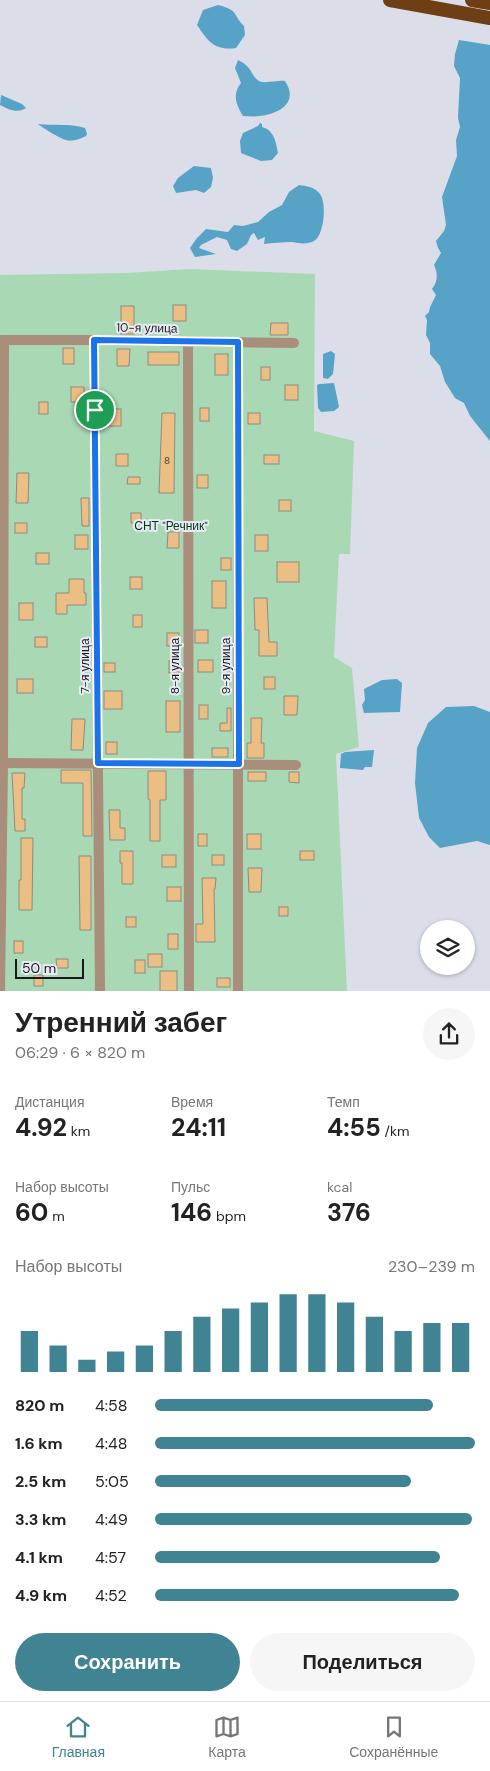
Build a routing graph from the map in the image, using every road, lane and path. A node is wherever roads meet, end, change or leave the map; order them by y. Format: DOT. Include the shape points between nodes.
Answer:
graph roads {
  1 [pos="390,0"];
  2 [pos="472,0"];
  3 [pos="490,3"];
  4 [pos="490,18"];
  5 [pos="2,340"];
  6 [pos="94,340"];
  7 [pos="188,341"];
  8 [pos="238,342"];
  9 [pos="294,343"];
  10 [pos="2,763"];
  11 [pos="98,763"];
  12 [pos="187,764"];
  13 [pos="239,764"];
  14 [pos="296,765"];
  15 [pos="0,991"];
  16 [pos="100,991"];
  17 [pos="189,991"];
  18 [pos="238,991"];
  1 -- 4 [label="highway"];
  2 -- 3 [label="highway"];
  5 -- 6 [label="street, 10-я улица"];
  5 -- 10 [label="street"];
  6 -- 7 [label="street, 10-я улица"];
  6 -- 11 [label="street, 7-я улица"];
  7 -- 8 [label="street, 10-я улица"];
  7 -- 12 [label="street, 8-я улица"];
  8 -- 9 [label="street, 10-я улица"];
  8 -- 13 [label="street, 9-я улица"];
  10 -- 11 [label="street"];
  10 -- 15 [label="street"];
  11 -- 12 [label="street"];
  11 -- 16 [label="street, 7-я улица"];
  12 -- 13 [label="street"];
  12 -- 17 [label="street, 8-я улица"];
  13 -- 14 [label="street"];
  13 -- 18 [label="street, 9-я улица"];
}
